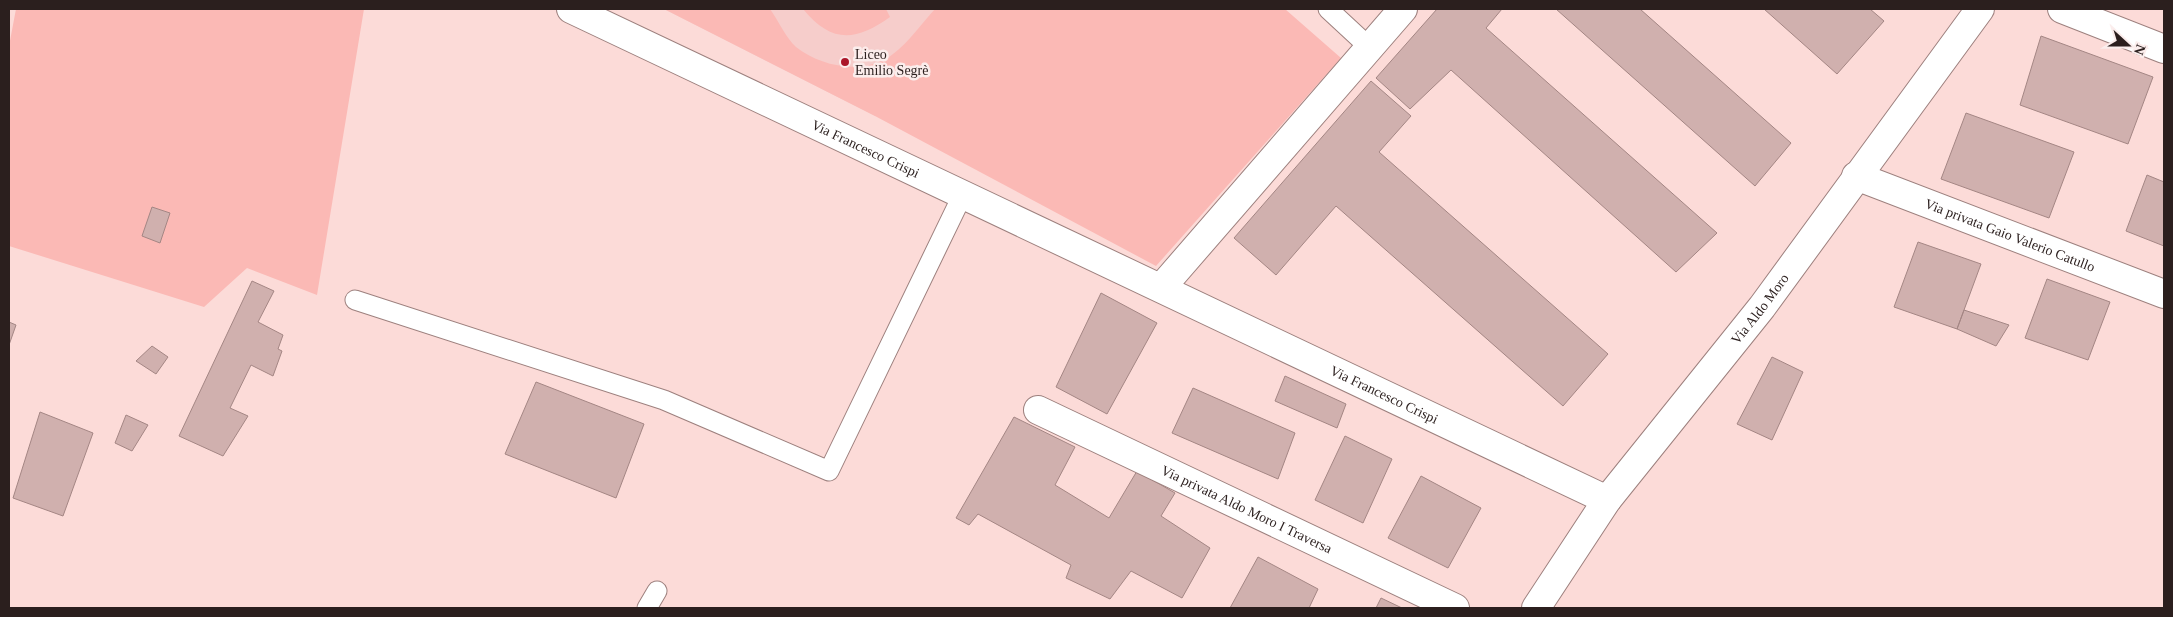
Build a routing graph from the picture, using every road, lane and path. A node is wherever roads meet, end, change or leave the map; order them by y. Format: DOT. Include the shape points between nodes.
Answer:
graph roads {
  1 [pos="570,9"];
  2 [pos="1328,9"];
  3 [pos="1403,9"];
  4 [pos="1980,9"];
  5 [pos="2062,9"];
  6 [pos="1369,47"];
  7 [pos="2164,49"];
  8 [pos="1856,176"];
  9 [pos="963,194"];
  10 [pos="1161,288"];
  11 [pos="2164,294"];
  12 [pos="354,300"];
  13 [pos="1038,410"];
  14 [pos="1607,500"];
  15 [pos="657,591"];
  16 [pos="647,608"];
  17 [pos="1456,608"];
  18 [pos="1536,608"];
  1 -- 9 [label="street, Via Francesco Crispi"];
  2 -- 6 [label="lane"];
  3 -- 6 [label="street"];
  4 -- 8 [label="street, Via Aldo Moro"];
  5 -- 7 [label="street"];
  6 -- 10 [label="street"];
  8 -- 11 [label="street, Via privata Gaio Valerio Catullo"];
  8 -- 14 [label="street, Via Aldo Moro" via="1762,307"];
  9 -- 10 [label="street, Via Francesco Crispi"];
  9 -- 12 [label="lane" via="829,471 664,400"];
  10 -- 14 [label="street, Via Francesco Crispi"];
  13 -- 17 [label="street, Via privata Aldo Moro I Traversa"];
  14 -- 18 [label="street, Via Aldo Moro"];
  15 -- 16 [label="lane"];
}
